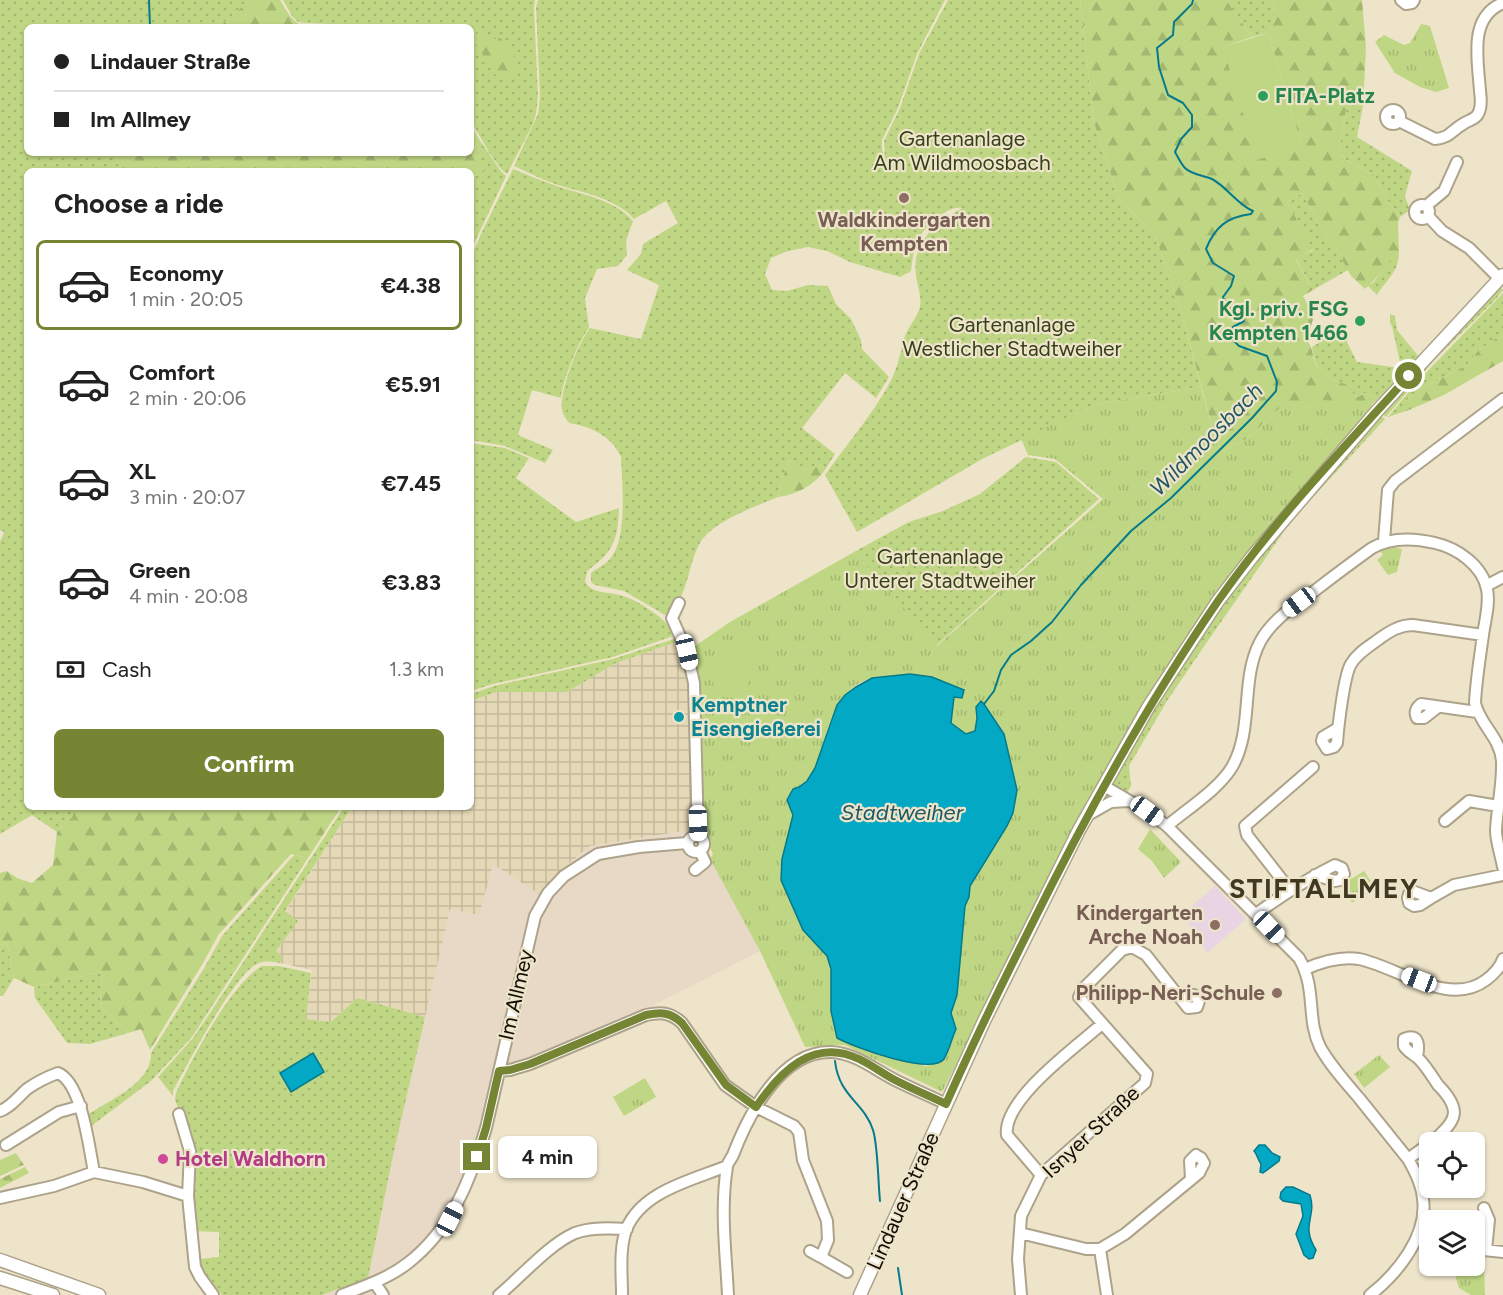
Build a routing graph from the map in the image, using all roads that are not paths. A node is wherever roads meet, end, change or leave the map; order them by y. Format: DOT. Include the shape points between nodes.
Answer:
graph roads {
  1 [pos="1401,0"];
  2 [pos="1414,0"];
  3 [pos="1503,3"];
  4 [pos="1399,121"];
  5 [pos="1457,162"];
  6 [pos="1502,277"];
  7 [pos="1503,399"];
  8 [pos="1384,541"];
  9 [pos="1503,577"];
  10 [pos="1486,586"];
  11 [pos="680,603"];
  12 [pos="1483,635"];
  13 [pos="1438,707"];
  14 [pos="1477,712"];
  15 [pos="1338,728"];
  16 [pos="1313,767"];
  17 [pos="1104,786"];
  18 [pos="1129,801"];
  19 [pos="1498,806"];
  20 [pos="1088,815"];
  21 [pos="1445,821"];
  22 [pos="1167,826"];
  23 [pos="698,836"];
  24 [pos="687,843"];
  25 [pos="700,851"];
  26 [pos="1503,867"];
  27 [pos="694,870"];
  28 [pos="1315,875"];
  29 [pos="1503,875"];
  30 [pos="1290,890"];
  31 [pos="1431,898"];
  32 [pos="1256,914"];
  33 [pos="1503,959"];
  34 [pos="1305,969"];
  35 [pos="1178,994"];
  36 [pos="1102,1024"];
  37 [pos="1417,1057"];
  38 [pos="499,1071"];
  39 [pos="946,1104"];
  40 [pos="81,1106"];
  41 [pos="756,1107"];
  42 [pos="0,1111"];
  43 [pos="179,1114"];
  44 [pos="6,1145"];
  45 [pos="1408,1159"];
  46 [pos="727,1166"];
  47 [pos="94,1172"];
  48 [pos="1041,1176"];
  49 [pos="1191,1178"];
  50 [pos="188,1196"];
  51 [pos="0,1198"];
  52 [pos="1485,1210"];
  53 [pos="627,1229"];
  54 [pos="1020,1233"];
  55 [pos="1485,1233"];
  56 [pos="1417,1238"];
  57 [pos="1100,1250"];
  58 [pos="1485,1250"];
  59 [pos="810,1251"];
  60 [pos="1503,1252"];
  61 [pos="821,1257"];
  62 [pos="0,1260"];
  63 [pos="847,1272"];
  64 [pos="0,1278"];
  65 [pos="375,1283"];
  66 [pos="52,1295"];
  67 [pos="99,1295"];
  68 [pos="213,1295"];
  69 [pos="342,1295"];
  70 [pos="383,1295"];
  71 [pos="499,1295"];
  72 [pos="622,1295"];
  73 [pos="728,1295"];
  74 [pos="860,1295"];
  75 [pos="1021,1295"];
  76 [pos="1107,1295"];
  77 [pos="1370,1295"];
  1 -- 2 [label="street" via="1406,4"];
  3 -- 4 [label="street" via="1493,7 1478,30 1479,114 1451,135 1435,140"];
  5 -- 6 [label="street" via="1444,191 1427,211 1442,231"];
  6 -- 17 [label="main road, Lindauer Straße" via="1377,411 1252,557 1155,697"];
  7 -- 8 [label="street" via="1395,481 1388,490"];
  8 -- 10 [label="street" via="1421,540 1444,545 1464,555"];
  8 -- 22 [label="street" via="1269,628 1253,662 1242,737 1232,768"];
  9 -- 10 [label="street"];
  10 -- 12 [label="street"];
  11 -- 23 [label="street" via="672,618 687,652 694,683"];
  12 -- 14 [label="street" via="1475,695"];
  12 -- 15 [label="street" via="1413,625 1389,632 1350,664"];
  13 -- 14 [label="street"];
  14 -- 19 [label="street" via="1500,748"];
  16 -- 30 [label="street" via="1245,826 1247,835"];
  17 -- 18 [label="street"];
  17 -- 20 [label="main road, Lindauer Straße"];
  18 -- 20 [label="street" via="1111,802"];
  18 -- 22 [label="street"];
  19 -- 21 [label="street" via="1469,801"];
  19 -- 26 [label="street" via="1496,834"];
  20 -- 39 [label="main road, Lindauer Straße"];
  22 -- 32 [label="street"];
  23 -- 24 [label="street, Im Allmey"];
  23 -- 25 [label="street" via="704,841"];
  24 -- 25 [label="street" via="693,852"];
  24 -- 38 [label="street, Im Allmey" via="598,854 564,876 548,893 535,916"];
  25 -- 27 [label="street" via="705,862"];
  28 -- 30 [label="street"];
  29 -- 31 [label="street" via="1455,885"];
  30 -- 32 [label="street"];
  32 -- 34 [label="street"];
  33 -- 34 [label="street" via="1501,966 1482,983 1460,990 1438,987 1358,959 1335,960"];
  34 -- 45 [label="street" via="1320,1047"];
  35 -- 36 [label="street" via="1142,951 1132,947 1122,950 1079,997"];
  36 -- 48 [label="street" via="1023,1094 1008,1119 1007,1135"];
  36 -- 48 [label="street, Isnyer Straße" via="1147,1074 1145,1083"];
  37 -- 45 [label="street" via="1445,1093 1454,1115 1450,1125"];
  38 -- 41 [label="street" via="530,1064 661,1012 682,1023 726,1085"];
  38 -- 65 [label="street, Im Allmey" via="477,1157 450,1219 408,1263"];
  39 -- 41 [label="street" via="857,1058 838,1053 809,1055 790,1066"];
  39 -- 74 [label="main road, Lindauer Straße"];
  40 -- 42 [label="street" via="68,1081 58,1073 28,1089"];
  40 -- 44 [label="street" via="59,1112"];
  40 -- 47 [label="street"];
  41 -- 46 [label="street"];
  41 -- 61 [label="street" via="798,1132 803,1160 827,1221 828,1240"];
  43 -- 50 [label="street" via="190,1151"];
  45 -- 56 [label="street" via="1424,1200"];
  46 -- 53 [label="street" via="655,1197"];
  46 -- 73 [label="street"];
  47 -- 50 [label="street"];
  47 -- 51 [label="street"];
  48 -- 54 [label="street, Isnyer Straße" via="1021,1216"];
  49 -- 57 [label="street"];
  50 -- 68 [label="street" via="195,1267"];
  52 -- 55 [label="street" via="1489,1220"];
  53 -- 71 [label="street" via="575,1233"];
  53 -- 72 [label="street" via="621,1260"];
  54 -- 57 [label="street"];
  54 -- 75 [label="street, Isnyer Straße" via="1017,1259"];
  56 -- 77 [label="street" via="1397,1269"];
  57 -- 76 [label="street"];
  58 -- 60 [label="street"];
  59 -- 61 [label="street"];
  61 -- 63 [label="street"];
  62 -- 67 [label="main road"];
  64 -- 66 [label="main road"];
  65 -- 69 [label="street, Im Allmey"];
  65 -- 70 [label="street"];
}
